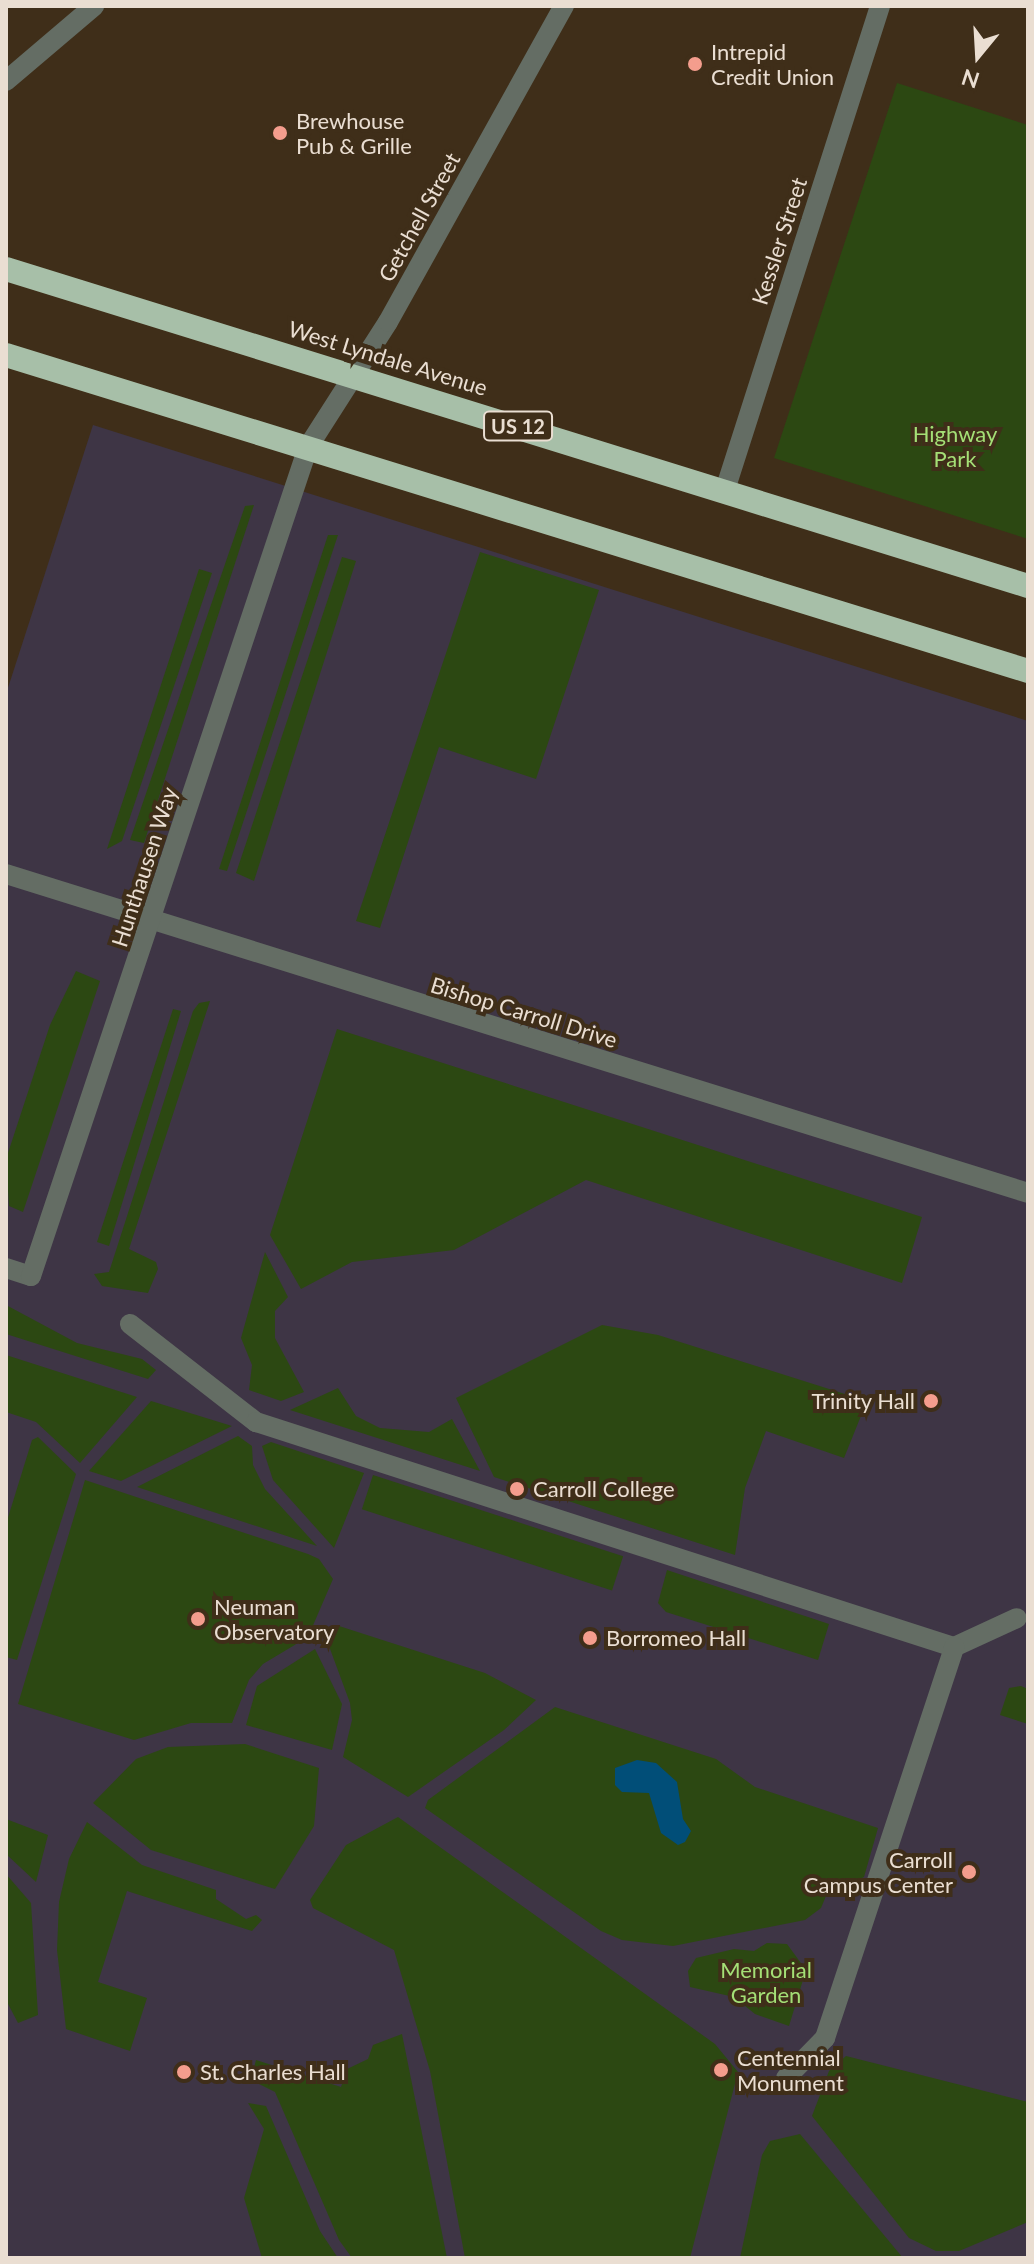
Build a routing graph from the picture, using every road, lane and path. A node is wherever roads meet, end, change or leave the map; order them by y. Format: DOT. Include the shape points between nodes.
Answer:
graph roads {
  1 [pos="94,6"];
  2 [pos="564,6"];
  3 [pos="880,6"];
  4 [pos="6,81"];
  5 [pos="6,269"];
  6 [pos="6,355"];
  7 [pos="355,375"];
  8 [pos="308,447"];
  9 [pos="725,490"];
  10 [pos="1028,586"];
  11 [pos="1028,671"];
  12 [pos="6,874"];
  13 [pos="152,922"];
  14 [pos="1028,1193"];
  15 [pos="6,1268"];
  16 [pos="130,1324"];
  17 [pos="1017,1618"];
  18 [pos="954,1647"];
  19 [pos="786,2078"];
  1 -- 4 [label="street"];
  2 -- 7 [label="street, Getchell Street"];
  3 -- 9 [label="street, Kessler Street"];
  5 -- 7 [label="highway, West Lyndale Avenue / US 12"];
  6 -- 8 [label="highway"];
  7 -- 8 [label="street, Getchell Street"];
  7 -- 9 [label="highway, West Lyndale Avenue / US 12"];
  8 -- 11 [label="highway"];
  8 -- 13 [label="street, Hunthausen Way"];
  9 -- 10 [label="highway, West Lyndale Avenue / US 12"];
  12 -- 13 [label="street, Bishop Carroll Drive"];
  13 -- 14 [label="street, Bishop Carroll Drive"];
  13 -- 15 [label="street, Hunthausen Way" via="31,1276"];
  16 -- 18 [label="street" via="256,1422"];
  17 -- 18 [label="street"];
  18 -- 19 [label="street" via="825,2038"];
}
